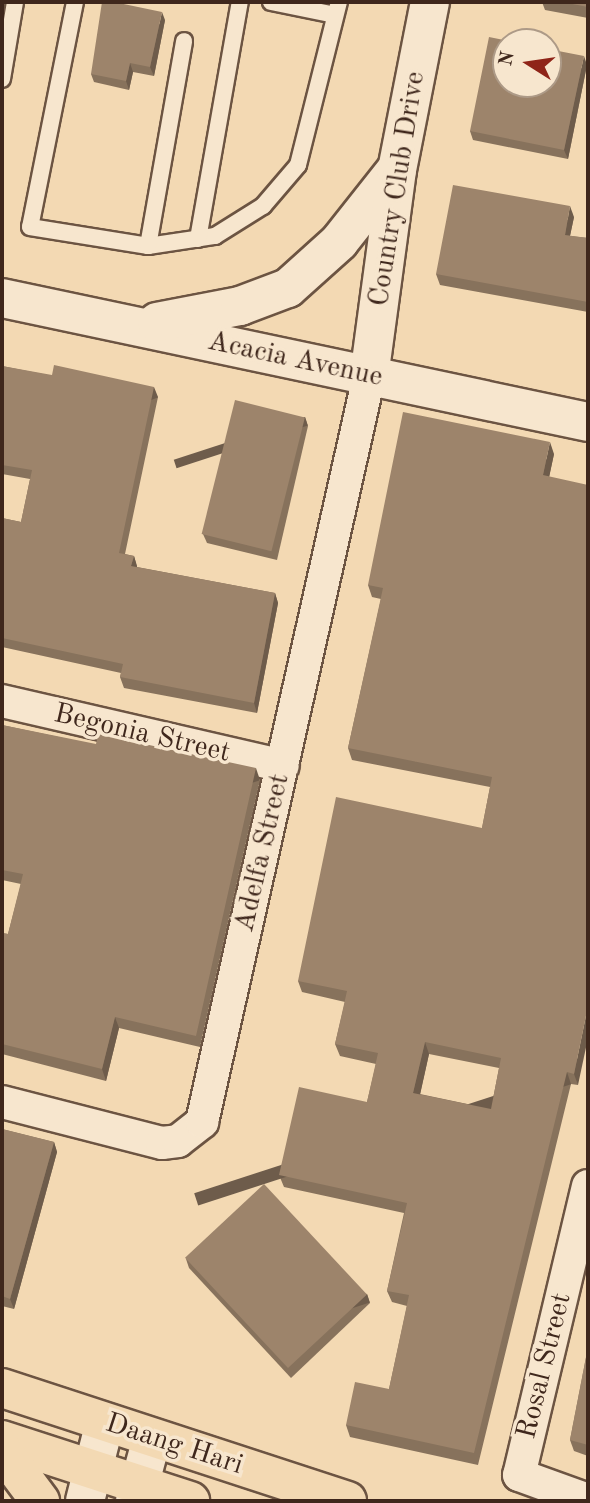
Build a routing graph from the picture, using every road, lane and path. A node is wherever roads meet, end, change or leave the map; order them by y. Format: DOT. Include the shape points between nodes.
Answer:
graph roads {
  1 [pos="15,2"];
  2 [pos="75,2"];
  3 [pos="240,2"];
  4 [pos="271,2"];
  5 [pos="430,2"];
  6 [pos="337,8"];
  7 [pos="184,41"];
  8 [pos="2,74"];
  9 [pos="397,170"];
  10 [pos="198,239"];
  11 [pos="148,246"];
  12 [pos="2,298"];
  13 [pos="134,326"];
  14 [pos="369,377"];
  15 [pos="588,422"];
  16 [pos="2,701"];
  17 [pos="283,766"];
  18 [pos="2,1102"];
  19 [pos="588,1186"];
  20 [pos="2,1388"];
  21 [pos="105,1422"];
  22 [pos="152,1438"];
  23 [pos="2,1440"];
  24 [pos="2,1450"];
  25 [pos="89,1486"];
  26 [pos="136,1493"];
  27 [pos="588,1500"];
  28 [pos="40,1501"];
  29 [pos="190,1501"];
  30 [pos="347,1501"];
  1 -- 8 [label="lane"];
  2 -- 11 [label="lane" via="30,228"];
  3 -- 10 [label="lane"];
  4 -- 6 [label="lane"];
  5 -- 9 [label="street, Country Club Drive"];
  6 -- 10 [label="lane" via="298,165 262,206 215,236"];
  7 -- 11 [label="lane"];
  9 -- 13 [label="street" via="339,242 288,288 240,306"];
  9 -- 14 [label="street, Country Club Drive"];
  10 -- 11 [label="lane"];
  12 -- 13 [label="street, Acacia Avenue"];
  13 -- 14 [label="street, Acacia Avenue"];
  14 -- 15 [label="street, Acacia Avenue"];
  14 -- 17 [label="street, Adelfa Street"];
  16 -- 17 [label="street, Begonia Street"];
  17 -- 18 [label="street, Adelfa Street" via="202,1122 178,1141 162,1143"];
  19 -- 27 [label="street, Rosal Street" via="519,1475"];
  20 -- 21 [label="main road, Daang Hari"];
  21 -- 22 [label="main road, Daang Hari"];
  21 -- 25 [label="street"];
  22 -- 26 [label="street"];
  22 -- 30 [label="main road, Daang Hari"];
  23 -- 25 [label="main road, Daang Hari"];
  24 -- 28 [label="main road"];
  25 -- 26 [label="main road, Daang Hari"];
  26 -- 29 [label="main road, Daang Hari"];
}
